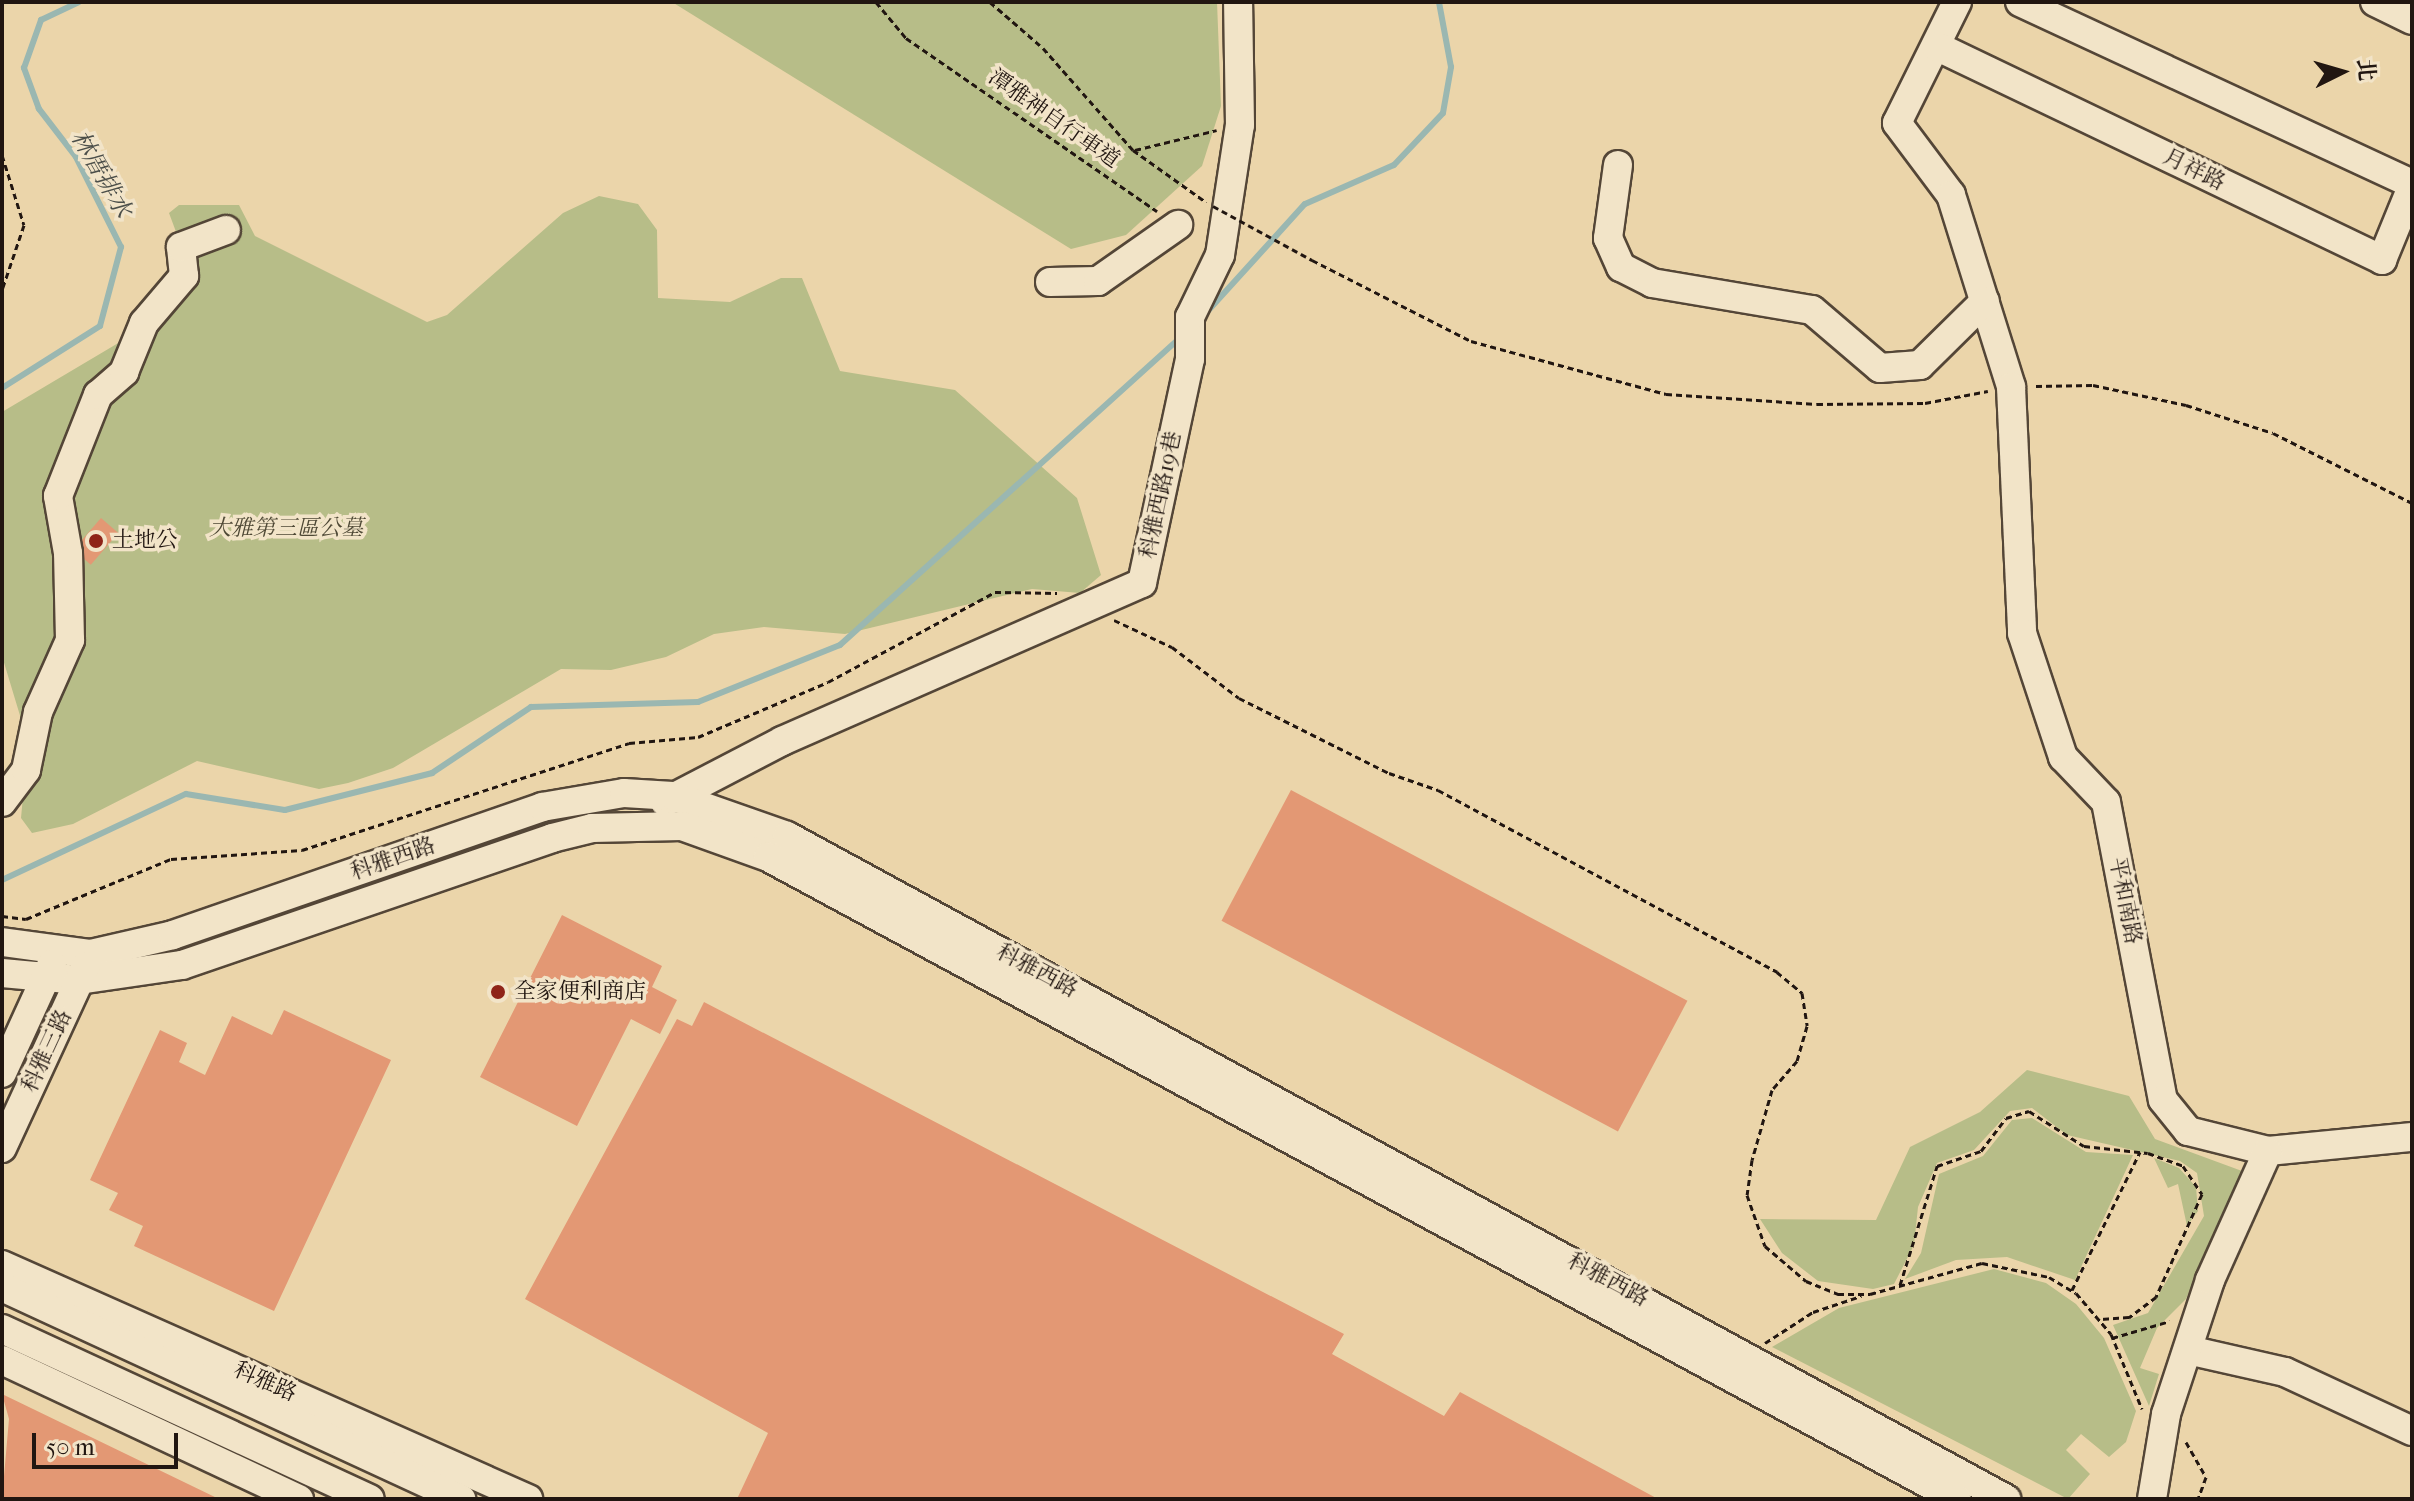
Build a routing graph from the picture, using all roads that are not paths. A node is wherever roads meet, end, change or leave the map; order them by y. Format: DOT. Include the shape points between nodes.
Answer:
graph roads {
  1 [pos="1238,2"];
  2 [pos="1957,2"];
  3 [pos="2020,2"];
  4 [pos="2375,2"];
  5 [pos="2412,20"];
  6 [pos="1936,46"];
  7 [pos="1618,165"];
  8 [pos="2412,186"];
  9 [pos="1178,225"];
  10 [pos="226,230"];
  11 [pos="1050,282"];
  12 [pos="1985,301"];
  13 [pos="673,796"];
  14 [pos="2,802"];
  15 [pos="640,824"];
  16 [pos="2,942"];
  17 [pos="91,954"];
  18 [pos="56,955"];
  19 [pos="2,973"];
  20 [pos="79,980"];
  21 [pos="44,982"];
  22 [pos="2,1073"];
  23 [pos="2412,1137"];
  24 [pos="2,1148"];
  25 [pos="2268,1151"];
  26 [pos="2,1265"];
  27 [pos="2,1287"];
  28 [pos="2,1329"];
  29 [pos="2188,1350"];
  30 [pos="2,1360"];
  31 [pos="2412,1431"];
  32 [pos="299,1499"];
  33 [pos="370,1499"];
  34 [pos="461,1499"];
  35 [pos="528,1499"];
  36 [pos="1957,1499"];
  37 [pos="2006,1499"];
  38 [pos="2152,1499"];
  1 -- 13 [label="street, 科雅西路19巷" via="1240,125 1220,255 1190,328 1142,583"];
  2 -- 6 [label="street"];
  3 -- 8 [label="street, 月祥路"];
  4 -- 5 [label="street"];
  6 -- 8 [label="street, 月祥路" via="2382,260"];
  6 -- 12 [label="street, 平和南路" via="1897,123 1951,195"];
  7 -- 12 [label="street" via="1608,238 1621,267 1652,283 1812,310 1880,368 1920,365"];
  9 -- 11 [label="street" via="1098,281"];
  10 -- 14 [label="street" via="181,247 184,276 144,323 124,372 98,395 58,496 68,553 70,640 38,712 26,770"];
  12 -- 25 [label="street, 平和南路" via="2011,387 2022,633 2063,757 2106,802 2163,1100 2188,1131"];
  13 -- 15 [label="street, 科雅西路19巷"];
  13 -- 17 [label="street, 科雅西路" via="624,793 542,807 173,935"];
  13 -- 37 [label="street, 科雅西路" via="787,836"];
  15 -- 20 [label="street, 科雅西路" via="552,838 182,965"];
  15 -- 36 [label="street, 科雅西路" via="682,826 768,857"];
  16 -- 18 [label="street, 科雅西路"];
  17 -- 18 [label="street, 科雅西路"];
  17 -- 20 [label="street, 科雅三路"];
  18 -- 21 [label="street, 科雅三路"];
  19 -- 21 [label="street, 科雅西路"];
  20 -- 21 [label="street, 科雅西路"];
  20 -- 24 [label="street, 科雅三路"];
  21 -- 22 [label="street, 科雅三路"];
  23 -- 25 [label="street, 平和南路"];
  25 -- 29 [label="street" via="2210,1280"];
  26 -- 35 [label="street, 科雅路"];
  27 -- 34 [label="street, 科雅路"];
  28 -- 33 [label="street"];
  29 -- 31 [label="street" via="2285,1372"];
  29 -- 38 [label="street" via="2164,1425"];
  30 -- 32 [label="street"];
}
